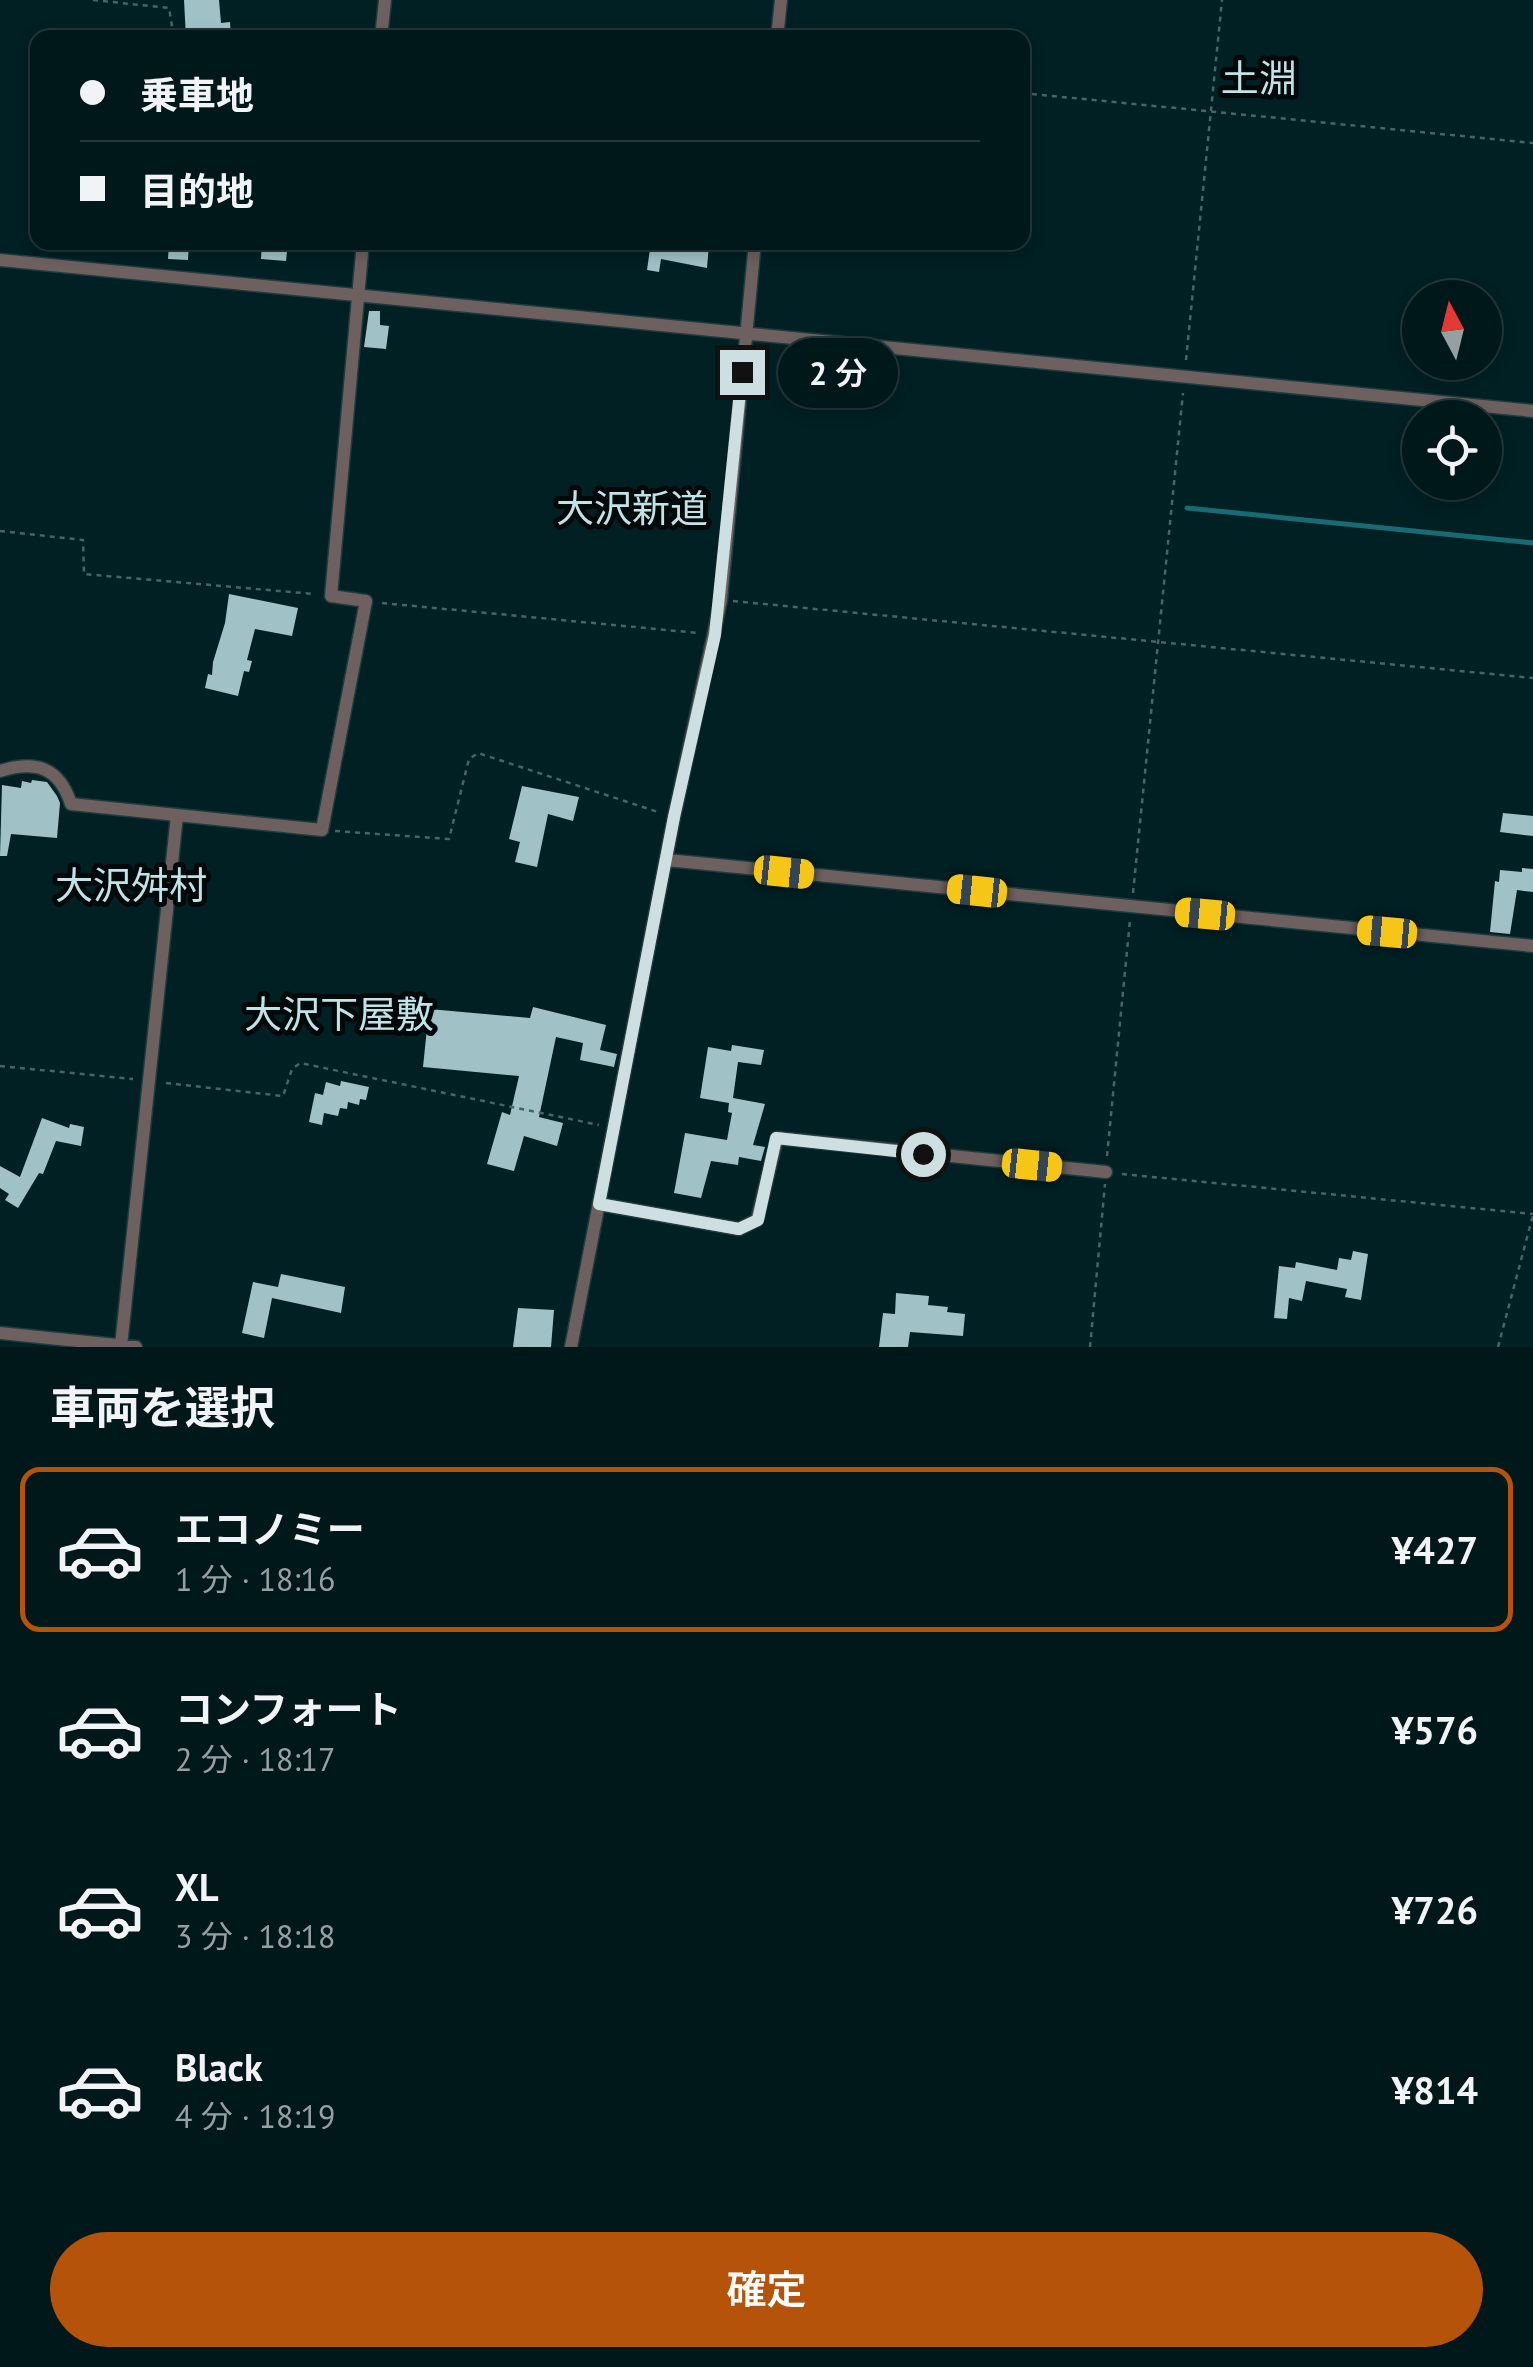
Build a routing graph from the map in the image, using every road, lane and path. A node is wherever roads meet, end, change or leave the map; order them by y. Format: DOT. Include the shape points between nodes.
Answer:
graph roads {
  1 [pos="93,0"];
  2 [pos="385,0"];
  3 [pos="781,0"];
  4 [pos="1222,0"];
  5 [pos="173,30"];
  6 [pos="382,30"];
  7 [pos="778,30"];
  8 [pos="1030,94"];
  9 [pos="1210,110"];
  10 [pos="1533,143"];
  11 [pos="363,250"];
  12 [pos="754,250"];
  13 [pos="0,260"];
  14 [pos="358,298"];
  15 [pos="745,333"];
  16 [pos="1185,376"];
  17 [pos="1533,411"];
  18 [pos="0,531"];
  19 [pos="331,596"];
  20 [pos="721,600"];
  21 [pos="366,601"];
  22 [pos="715,635"];
  23 [pos="1158,641"];
  24 [pos="1533,678"];
  25 [pos="0,771"];
  26 [pos="177,815"];
  27 [pos="674,817"];
  28 [pos="322,830"];
  29 [pos="667,860"];
  30 [pos="1132,907"];
  31 [pos="1533,946"];
  32 [pos="0,1066"];
  33 [pos="150,1081"];
  34 [pos="614,1128"];
  35 [pos="1106,1172"];
  36 [pos="599,1204"];
  37 [pos="1533,1215"];
  38 [pos="0,1333"];
  39 [pos="121,1346"];
  40 [pos="136,1347"];
  41 [pos="571,1347"];
  42 [pos="1090,1347"];
  43 [pos="1498,1347"];
  1 -- 5 [label="path" via="169,8"];
  2 -- 6 [label="street"];
  3 -- 7 [label="street"];
  4 -- 9 [label="path"];
  8 -- 9 [label="path"];
  9 -- 10 [label="path"];
  9 -- 16 [label="path"];
  11 -- 14 [label="street"];
  12 -- 15 [label="street"];
  13 -- 14 [label="street"];
  14 -- 15 [label="street"];
  14 -- 19 [label="street"];
  15 -- 16 [label="street"];
  15 -- 20 [label="street"];
  16 -- 17 [label="street"];
  16 -- 23 [label="path"];
  18 -- 19 [label="path" via="83,540 84,574"];
  19 -- 21 [label="street"];
  20 -- 22 [label="street"];
  20 -- 23 [label="path"];
  21 -- 22 [label="path"];
  21 -- 28 [label="street"];
  22 -- 27 [label="street"];
  23 -- 24 [label="path"];
  23 -- 30 [label="path"];
  25 -- 26 [label="street" via="40,767 56,774 71,804"];
  26 -- 28 [label="street"];
  26 -- 33 [label="street"];
  27 -- 28 [label="path" via="478,753 469,759 448,839"];
  27 -- 29 [label="street"];
  29 -- 30 [label="street"];
  29 -- 34 [label="street"];
  30 -- 31 [label="street"];
  30 -- 35 [label="path"];
  32 -- 33 [label="path"];
  33 -- 34 [label="path" via="283,1096 300,1062"];
  33 -- 39 [label="street"];
  34 -- 36 [label="street"];
  35 -- 36 [label="street" via="776,1138 758,1220 739,1229"];
  35 -- 37 [label="path"];
  35 -- 42 [label="path"];
  36 -- 41 [label="street"];
  37 -- 43 [label="path"];
  38 -- 39 [label="street"];
  39 -- 40 [label="street"];
}
